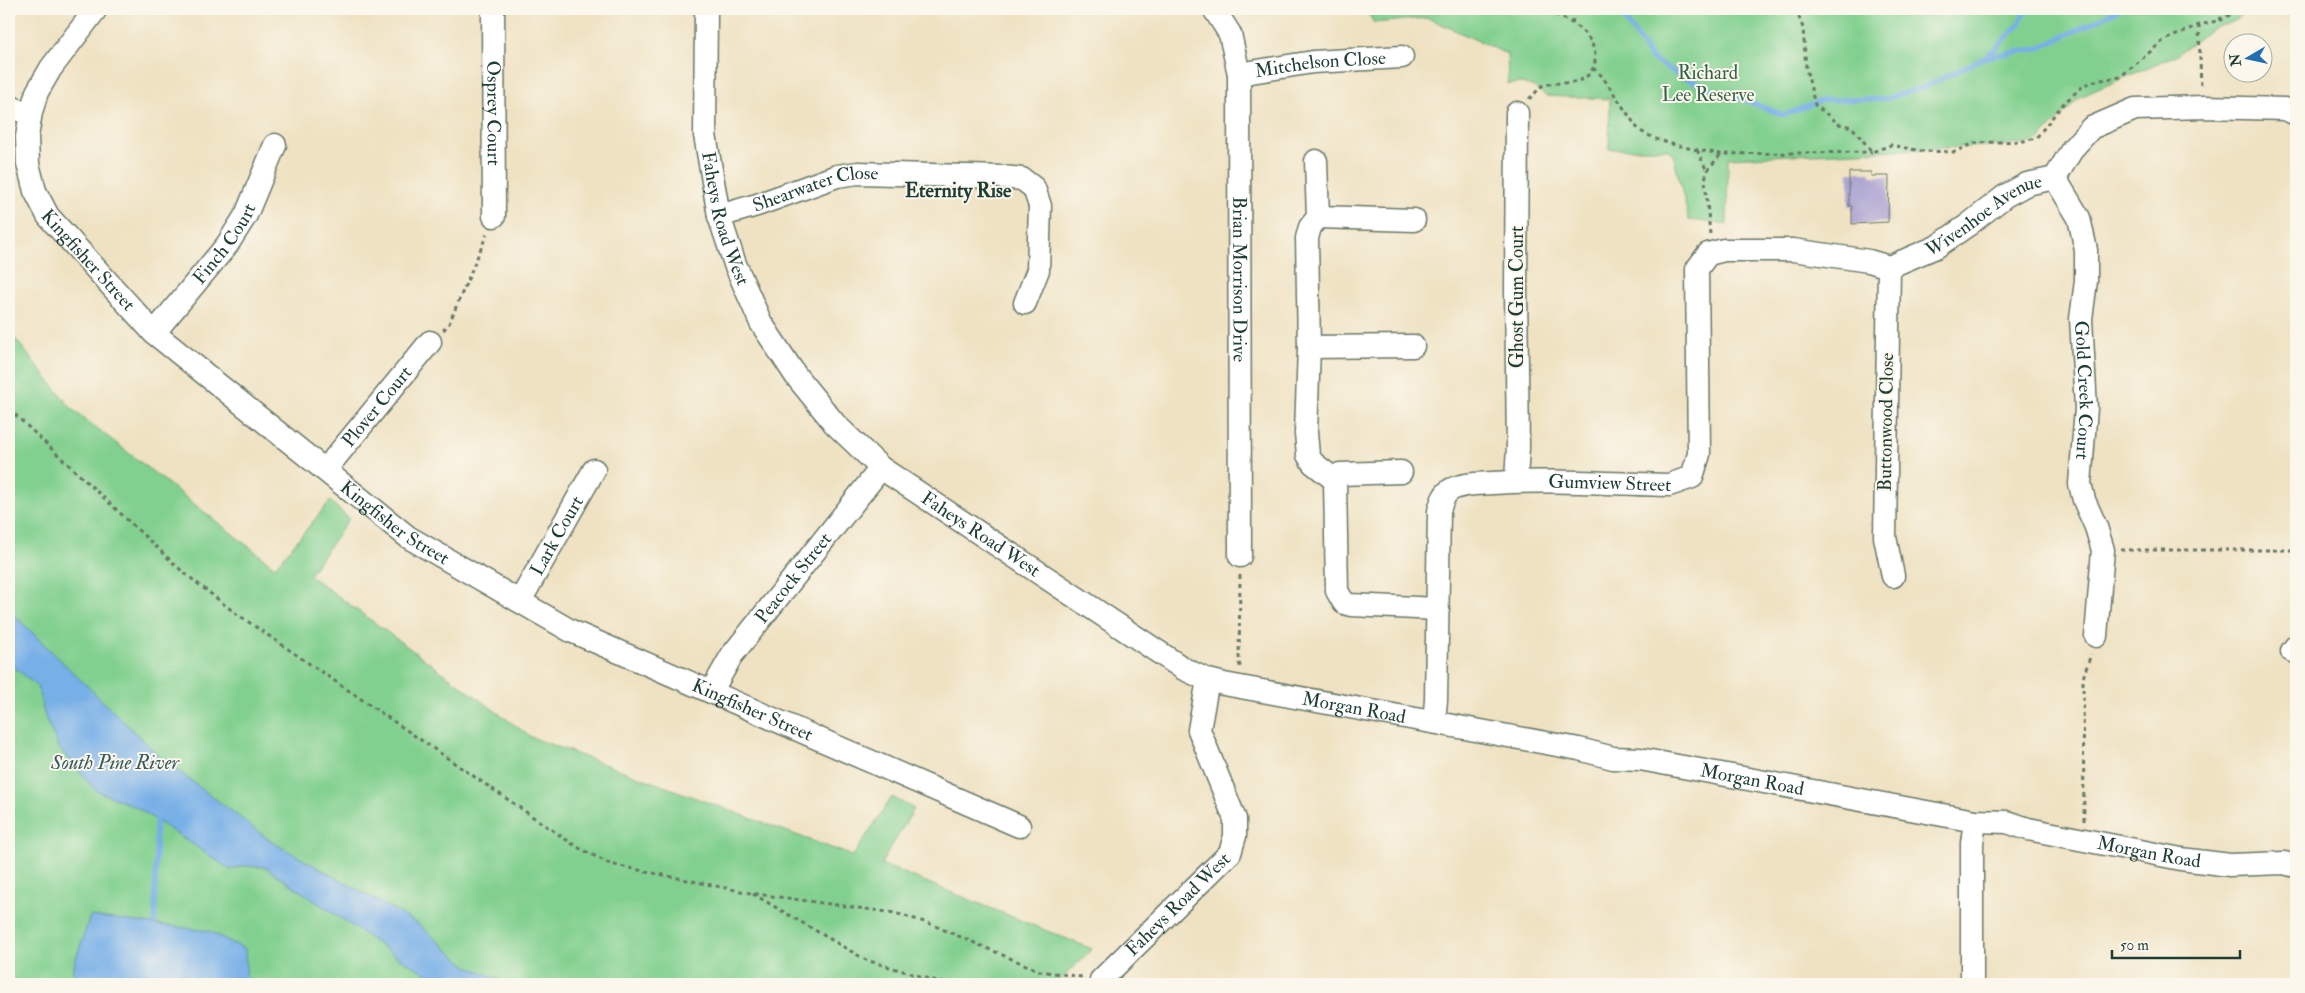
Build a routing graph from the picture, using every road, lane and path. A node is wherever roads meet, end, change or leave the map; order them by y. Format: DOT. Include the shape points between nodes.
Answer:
graph roads {
  1 [pos="96,9"];
  2 [pos="493,9"];
  3 [pos="706,9"];
  4 [pos="1214,9"];
  5 [pos="1538,9"];
  6 [pos="1561,9"];
  7 [pos="1576,9"];
  8 [pos="1796,9"];
  9 [pos="2219,9"];
  10 [pos="2240,9"];
  11 [pos="1553,13"];
  12 [pos="2221,20"];
  13 [pos="1572,23"];
  14 [pos="2199,25"];
  15 [pos="1402,57"];
  16 [pos="1593,68"];
  17 [pos="1239,74"];
  18 [pos="9,106"];
  19 [pos="2204,107"];
  20 [pos="30,112"];
  21 [pos="1517,113"];
  22 [pos="2296,114"];
  23 [pos="275,144"];
  24 [pos="1697,150"];
  25 [pos="1872,152"];
  26 [pos="1721,154"];
  27 [pos="1316,161"];
  28 [pos="1707,171"];
  29 [pos="2055,178"];
  30 [pos="494,216"];
  31 [pos="719,216"];
  32 [pos="1318,217"];
  33 [pos="1414,220"];
  34 [pos="1713,252"];
  35 [pos="1889,267"];
  36 [pos="1025,303"];
  37 [pos="154,333"];
  38 [pos="430,342"];
  39 [pos="1413,346"];
  40 [pos="1309,348"];
  41 [pos="9,409"];
  42 [pos="881,468"];
  43 [pos="325,470"];
  44 [pos="594,470"];
  45 [pos="1401,472"];
  46 [pos="1335,480"];
  47 [pos="1516,482"];
  48 [pos="2103,550"];
  49 [pos="2296,550"];
  50 [pos="1240,556"];
  51 [pos="1893,576"];
  52 [pos="520,601"];
  53 [pos="1438,609"];
  54 [pos="2096,636"];
  55 [pos="1243,674"];
  56 [pos="1208,680"];
  57 [pos="711,692"];
  58 [pos="1434,722"];
  59 [pos="1975,821"];
  60 [pos="1019,826"];
  61 [pos="2084,828"];
  62 [pos="2296,866"];
  63 [pos="750,893"];
  64 [pos="1101,980"];
  65 [pos="947,984"];
  66 [pos="1972,984"];
  1 -- 20 [label="street, Kingfisher Street" via="52,68 37,92"];
  2 -- 30 [label="street, Osprey Court"];
  3 -- 31 [label="street, Faheys Road West" via="705,135"];
  4 -- 17 [label="street, Brian Morrison Drive" via="1230,34"];
  5 -- 11 [label="path"];
  6 -- 11 [label="path"];
  7 -- 13 [label="path"];
  8 -- 25 [label="path" via="1803,28 1806,68 1815,105 1839,124 1852,127"];
  9 -- 12 [label="path"];
  10 -- 12 [label="path"];
  11 -- 13 [label="path"];
  12 -- 14 [label="path"];
  13 -- 16 [label="path" via="1586,36 1595,51"];
  14 -- 19 [label="path" via="2200,85"];
  14 -- 25 [label="path" via="2163,41 2120,77 2084,85 2068,98 2036,138 1974,143 1955,152 1921,151 1891,145"];
  15 -- 17 [label="street, Mitchelson Close" via="1313,62"];
  16 -- 21 [label="path" via="1576,82 1542,86"];
  16 -- 24 [label="path" via="1638,129 1646,135"];
  17 -- 50 [label="street, Brian Morrison Drive"];
  18 -- 20 [label="street"];
  19 -- 22 [label="street, Wivenhoe Avenue" via="2285,109"];
  19 -- 29 [label="street, Wivenhoe Avenue" via="2135,109 2091,128 2080,137"];
  20 -- 37 [label="street, Kingfisher Street" via="28,164 35,191 48,216"];
  21 -- 47 [label="street, Ghost Gum Court"];
  23 -- 37 [label="street, Finch Court" via="246,215 227,245"];
  24 -- 26 [label="path"];
  24 -- 28 [label="path"];
  25 -- 26 [label="path"];
  26 -- 28 [label="path"];
  27 -- 32 [label="street"];
  28 -- 34 [label="path" via="1705,180"];
  29 -- 35 [label="street, Wivenhoe Avenue" via="2027,184 2005,196 1936,247"];
  29 -- 48 [label="street, Gold Creek Court" via="2078,218 2086,250 2081,318 2086,408 2080,484"];
  30 -- 38 [label="path" via="448,326"];
  31 -- 36 [label="street, Shearwater Close" via="837,176 858,173 1022,180 1034,188 1040,206 1038,270"];
  31 -- 42 [label="street, Faheys Road West" via="735,264 761,323 796,376 835,424"];
  32 -- 33 [label="street"];
  32 -- 40 [label="street" via="1307,238"];
  34 -- 35 [label="street" via="1793,250"];
  34 -- 47 [label="street, Gumview Street" via="1702,260 1697,269 1699,454 1692,477 1669,485"];
  35 -- 51 [label="street, Buttonwood Close" via="1885,537"];
  37 -- 43 [label="street, Kingfisher Street"];
  38 -- 43 [label="street, Plover Court"];
  39 -- 40 [label="street"];
  40 -- 46 [label="street" via="1308,455"];
  41 -- 63 [label="path" via="183,572 234,612 577,847 610,864"];
  42 -- 56 [label="street, Faheys Road West" via="1184,669"];
  42 -- 57 [label="street, Peacock Street" via="732,655"];
  43 -- 52 [label="street, Kingfisher Street" via="408,537"];
  44 -- 52 [label="street, Lark Court"];
  45 -- 46 [label="street" via="1340,474"];
  46 -- 53 [label="street" via="1339,597 1351,605"];
  47 -- 53 [label="street, Gumview Street" via="1460,486 1443,498 1439,511"];
  48 -- 49 [label="path"];
  48 -- 54 [label="street, Gold Creek Court"];
  50 -- 55 [label="path" via="1239,662"];
  52 -- 57 [label="street, Kingfisher Street" via="571,631"];
  53 -- 58 [label="street, Gumview Street"];
  54 -- 61 [label="path" via="2084,678"];
  56 -- 58 [label="street, Morgan Road"];
  56 -- 64 [label="street, Faheys Road West" via="1199,730 1235,819 1230,854"];
  57 -- 60 [label="street, Kingfisher Street"];
  58 -- 59 [label="street, Morgan Road" via="1613,758 1640,759"];
  59 -- 62 [label="street, Morgan Road" via="2007,822 2181,860"];
  59 -- 66 [label="street" via="1972,843"];
  63 -- 64 [label="path" via="895,913 928,923 1040,971"];
  63 -- 65 [label="path" via="866,960"];
}
